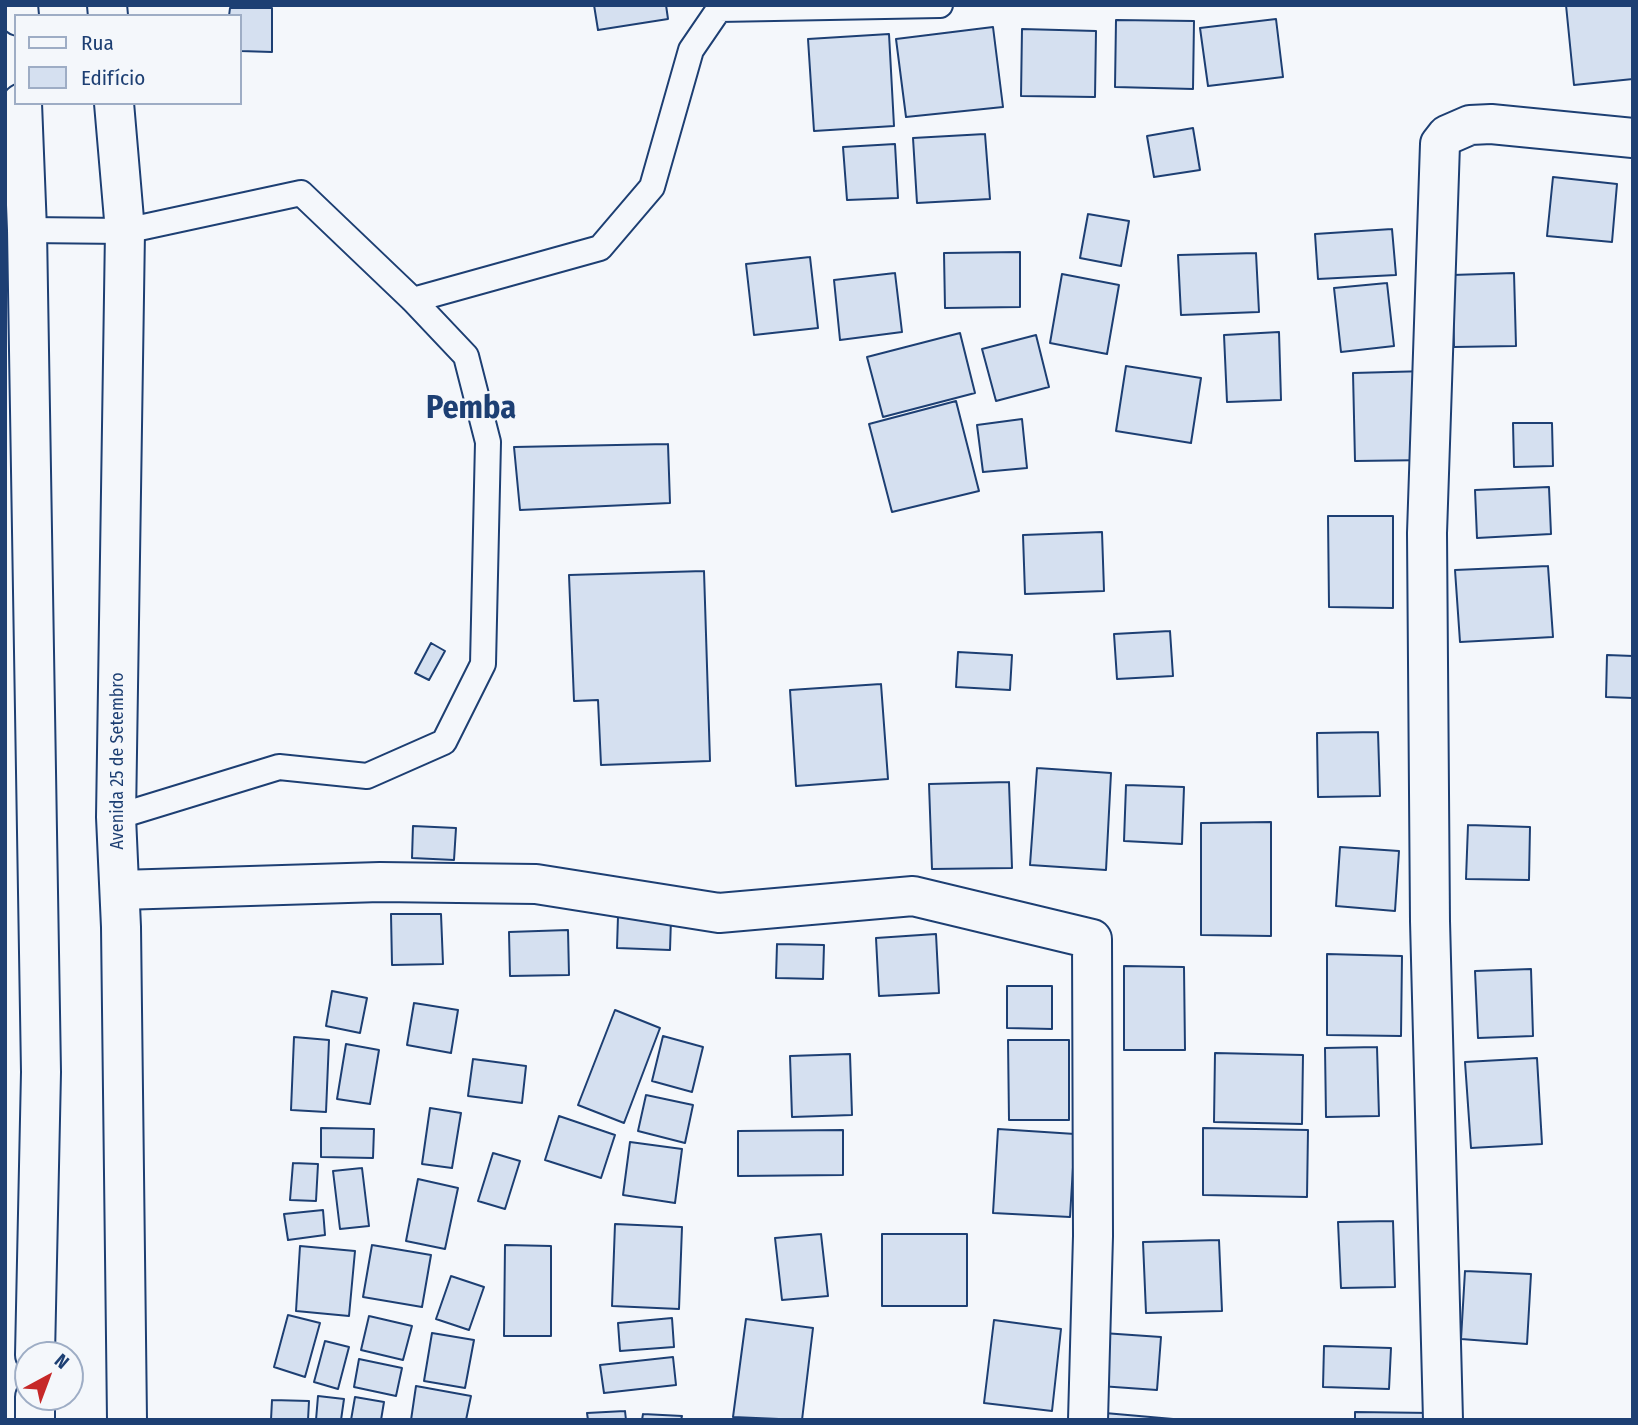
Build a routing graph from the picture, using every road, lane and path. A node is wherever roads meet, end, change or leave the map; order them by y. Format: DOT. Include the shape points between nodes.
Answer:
graph roads {
  1 [pos="940,5"];
  2 [pos="22,105"];
  3 [pos="114,105"];
  4 [pos="1633,138"];
  5 [pos="27,230"];
  6 [pos="125,232"];
  7 [pos="413,300"];
  8 [pos="116,817"];
  9 [pos="120,890"];
  10 [pos="35,1341"];
  11 [pos="127,1420"];
  12 [pos="1088,1420"];
  13 [pos="1443,1420"];
  1 -- 7 [label="lane" via="719,9 691,50 652,187 600,248"];
  2 -- 5 [label="main road"];
  3 -- 6 [label="main road, Avenida 25 de Setembro"];
  4 -- 13 [label="main road" via="1491,124 1470,125 1447,135 1440,144 1427,533 1430,921"];
  5 -- 6 [label="lane"];
  5 -- 10 [label="main road" via="41,1072"];
  6 -- 7 [label="lane" via="302,194"];
  6 -- 8 [label="main road, Avenida 25 de Setembro"];
  7 -- 8 [label="lane" via="466,356 488,442 484,664 444,741 367,776 279,767"];
  8 -- 9 [label="main road, Avenida 25 de Setembro"];
  9 -- 11 [label="main road, Avenida 25 de Setembro"];
  9 -- 12 [label="main road" via="380,882 536,884 719,913 913,896 1092,939"];
}
